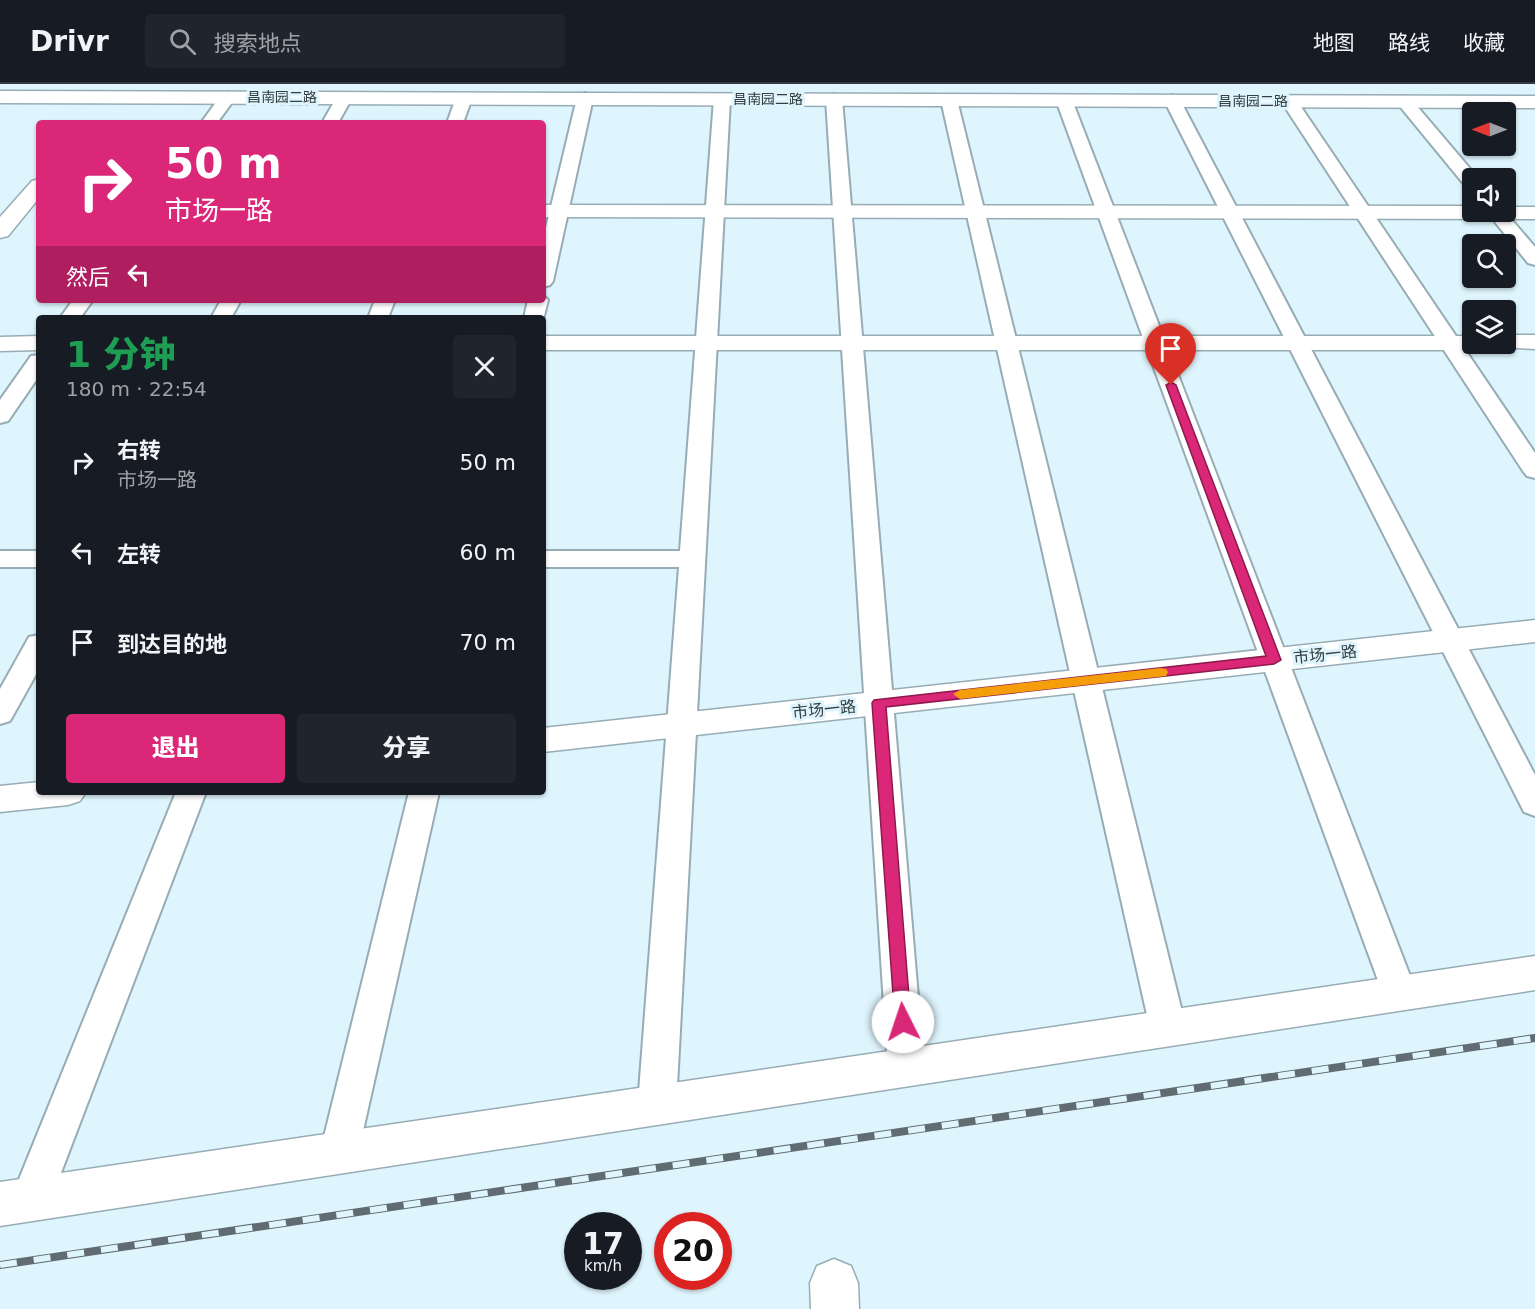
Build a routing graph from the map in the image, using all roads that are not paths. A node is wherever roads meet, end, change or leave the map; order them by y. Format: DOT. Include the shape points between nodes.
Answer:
graph roads {
  1 [pos="119,90"];
  2 [pos="0,97"];
  3 [pos="228,97"];
  4 [pos="344,98"];
  5 [pos="465,98"];
  6 [pos="585,98"];
  7 [pos="722,99"];
  8 [pos="834,99"];
  9 [pos="949,100"];
  10 [pos="1064,100"];
  11 [pos="1172,100"];
  12 [pos="1289,101"];
  13 [pos="1404,101"];
  14 [pos="1535,102"];
  15 [pos="99,114"];
  16 [pos="211,120"];
  17 [pos="332,120"];
  18 [pos="456,120"];
  19 [pos="1462,171"];
  20 [pos="36,188"];
  21 [pos="9,210"];
  22 [pos="36,210"];
  23 [pos="551,211"];
  24 [pos="715,212"];
  25 [pos="843,212"];
  26 [pos="976,212"];
  27 [pos="1106,212"];
  28 [pos="1230,212"];
  29 [pos="1462,212"];
  30 [pos="1363,213"];
  31 [pos="1516,213"];
  32 [pos="1535,213"];
  33 [pos="1504,222"];
  34 [pos="0,231"];
  35 [pos="546,255"];
  36 [pos="1535,259"];
  37 [pos="1516,342"];
  38 [pos="1535,342"];
  39 [pos="546,343"];
  40 [pos="706,343"];
  41 [pos="853,343"];
  42 [pos="1007,343"];
  43 [pos="1155,343"];
  44 [pos="1297,343"];
  45 [pos="1461,343"];
  46 [pos="0,344"];
  47 [pos="36,344"];
  48 [pos="36,365"];
  49 [pos="0,416"];
  50 [pos="1535,471"];
  51 [pos="0,559"];
  52 [pos="36,559"];
  53 [pos="546,559"];
  54 [pos="693,559"];
  55 [pos="1535,631"];
  56 [pos="1451,640"];
  57 [pos="36,649"];
  58 [pos="1274,660"];
  59 [pos="1086,681"];
  60 [pos="879,703"];
  61 [pos="0,714"];
  62 [pos="681,725"];
  63 [pos="546,740"];
  64 [pos="39,795"];
  65 [pos="190,795"];
  66 [pos="423,795"];
  67 [pos="0,799"];
  68 [pos="1535,804"];
  69 [pos="1535,973"];
  70 [pos="1400,994"];
  71 [pos="1168,1028"];
  72 [pos="906,1068"];
  73 [pos="657,1106"];
  74 [pos="339,1153"];
  75 [pos="16,1201"];
  1 -- 2 [label="street, 昌南园二路"];
  1 -- 3 [label="street, 昌南园二路"];
  1 -- 15 [label="street"];
  3 -- 4 [label="street, 昌南园二路"];
  3 -- 16 [label="lane"];
  4 -- 5 [label="street, 昌南园二路"];
  4 -- 17 [label="lane"];
  5 -- 6 [label="street, 昌南园二路"];
  5 -- 18 [label="lane"];
  6 -- 7 [label="street, 昌南园二路"];
  6 -- 23 [label="lane"];
  7 -- 8 [label="street, 昌南园二路"];
  7 -- 24 [label="lane"];
  8 -- 9 [label="street, 昌南园二路"];
  8 -- 25 [label="lane"];
  9 -- 10 [label="street, 昌南园二路"];
  9 -- 26 [label="lane"];
  10 -- 11 [label="street, 昌南园二路"];
  10 -- 27 [label="lane"];
  11 -- 12 [label="street, 昌南园二路"];
  11 -- 28 [label="lane"];
  12 -- 13 [label="street, 昌南园二路"];
  12 -- 30 [label="lane"];
  13 -- 14 [label="street, 昌南园二路"];
  13 -- 19 [label="lane"];
  20 -- 21 [label="street"];
  21 -- 22 [label="street"];
  21 -- 34 [label="street"];
  23 -- 24 [label="street"];
  23 -- 35 [label="lane"];
  24 -- 25 [label="street"];
  24 -- 40 [label="lane"];
  25 -- 26 [label="street"];
  25 -- 41 [label="lane"];
  26 -- 27 [label="street"];
  26 -- 42 [label="lane"];
  27 -- 28 [label="street"];
  27 -- 43 [label="lane"];
  28 -- 30 [label="street"];
  28 -- 44 [label="lane"];
  29 -- 30 [label="street"];
  30 -- 45 [label="lane"];
  31 -- 32 [label="street"];
  33 -- 36 [label="lane"];
  37 -- 38 [label="street"];
  39 -- 40 [label="street"];
  40 -- 41 [label="street"];
  40 -- 54 [label="lane"];
  41 -- 42 [label="street"];
  41 -- 60 [label="lane"];
  42 -- 43 [label="street"];
  42 -- 59 [label="lane"];
  43 -- 44 [label="street"];
  43 -- 58 [label="lane"];
  44 -- 45 [label="street"];
  44 -- 56 [label="lane"];
  45 -- 50 [label="lane"];
  46 -- 47 [label="street"];
  48 -- 49 [label="lane"];
  51 -- 52 [label="lane"];
  53 -- 54 [label="lane"];
  54 -- 62 [label="lane"];
  55 -- 56 [label="street, 市场一路"];
  56 -- 58 [label="street, 市场一路"];
  56 -- 68 [label="lane"];
  57 -- 61 [label="lane"];
  58 -- 59 [label="street, 市场一路"];
  58 -- 70 [label="lane"];
  59 -- 60 [label="street, 市场一路"];
  59 -- 71 [label="lane"];
  60 -- 62 [label="street, 市场一路"];
  60 -- 72 [label="lane"];
  62 -- 63 [label="street, 市场一路"];
  62 -- 73 [label="lane"];
  64 -- 67 [label="street"];
  65 -- 75 [label="lane"];
  66 -- 74 [label="lane"];
  69 -- 70 [label="street"];
  70 -- 71 [label="street"];
  71 -- 72 [label="street"];
  72 -- 73 [label="street"];
  73 -- 74 [label="street"];
  74 -- 75 [label="street"];
}
